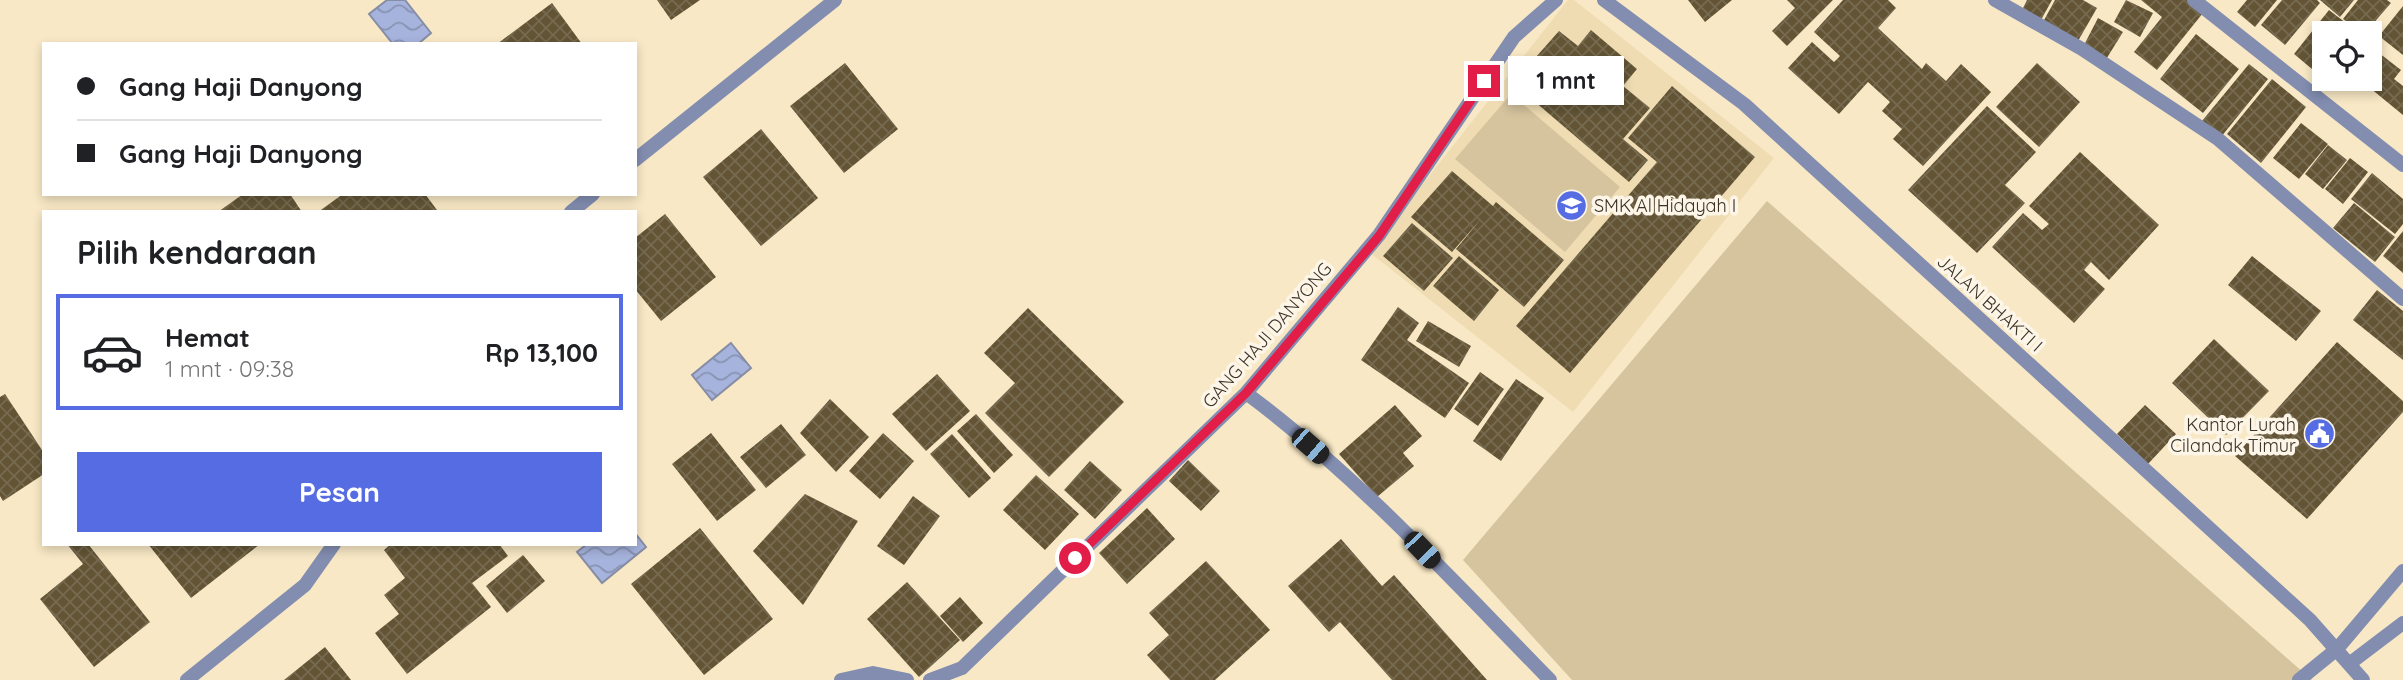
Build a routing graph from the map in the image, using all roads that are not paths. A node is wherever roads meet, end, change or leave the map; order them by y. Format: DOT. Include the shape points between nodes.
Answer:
graph roads {
  1 [pos="835,0"];
  2 [pos="1556,0"];
  3 [pos="1604,0"];
  4 [pos="1994,0"];
  5 [pos="2194,0"];
  6 [pos="637,158"];
  7 [pos="2403,165"];
  8 [pos="591,196"];
  9 [pos="573,210"];
  10 [pos="2403,299"];
  11 [pos="1246,393"];
  12 [pos="333,546"];
  13 [pos="2403,571"];
  14 [pos="2403,622"];
  15 [pos="2337,649"];
  16 [pos="2349,664"];
  17 [pos="187,680"];
  18 [pos="841,680"];
  19 [pos="907,680"];
  20 [pos="930,680"];
  21 [pos="1550,680"];
  22 [pos="2299,680"];
  23 [pos="2363,680"];
  1 -- 6 [label="street"];
  2 -- 11 [label="street, GANG HAJI DANYONG" via="1514,37 1379,236"];
  3 -- 15 [label="street, JALAN BHAKTI I" via="1744,103"];
  4 -- 10 [label="street" via="2082,49 2218,139"];
  5 -- 7 [label="street"];
  8 -- 9 [label="street"];
  11 -- 20 [label="street, GANG HAJI DANYONG" via="962,668"];
  11 -- 21 [label="street" via="1386,512"];
  12 -- 17 [label="street" via="305,584"];
  13 -- 15 [label="street"];
  14 -- 16 [label="street"];
  15 -- 16 [label="street, JALAN BHAKTI I"];
  15 -- 22 [label="street"];
  16 -- 23 [label="street, JALAN BHAKTI I"];
  18 -- 19 [label="street" via="873,673"];
}
